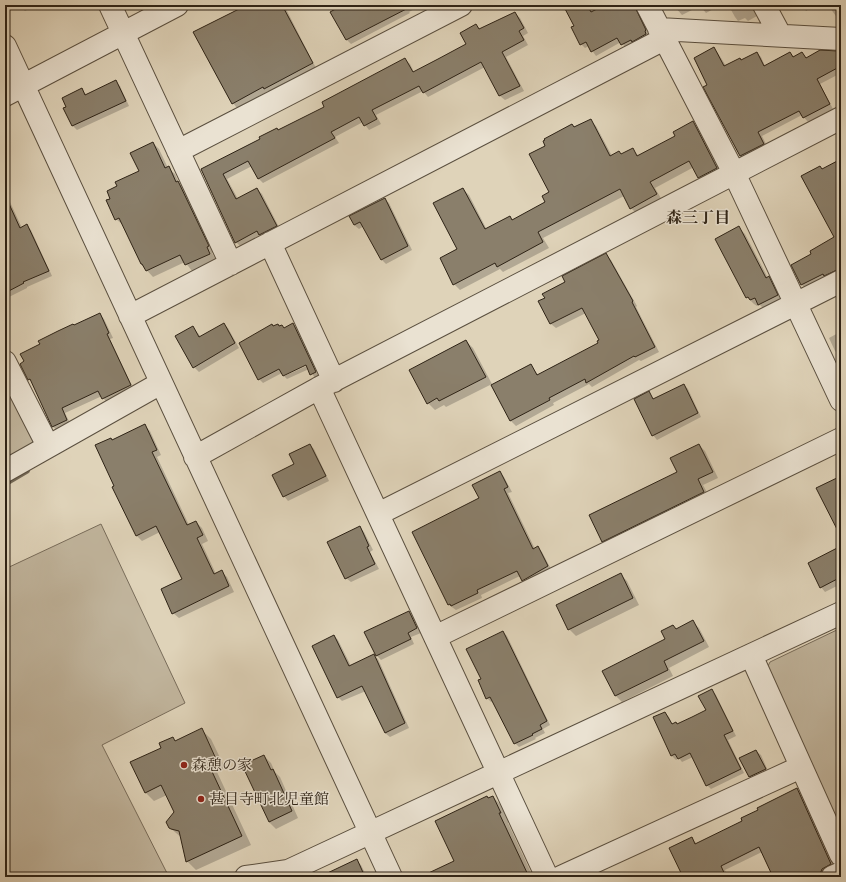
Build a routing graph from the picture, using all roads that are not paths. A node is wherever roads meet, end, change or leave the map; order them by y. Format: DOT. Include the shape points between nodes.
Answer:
graph roads {
  1 [pos="110,5"];
  2 [pos="177,5"];
  3 [pos="460,5"];
  4 [pos="647,5"];
  5 [pos="764,5"];
  6 [pos="123,33"];
  7 [pos="662,34"];
  8 [pos="780,35"];
  9 [pos="841,39"];
  10 [pos="5,46"];
  11 [pos="14,90"];
  12 [pos="841,118"];
  13 [pos="178,151"];
  14 [pos="734,173"];
  15 [pos="270,243"];
  16 [pos="231,264"];
  17 [pos="841,281"];
  18 [pos="796,304"];
  19 [pos="130,316"];
  20 [pos="5,362"];
  21 [pos="161,383"];
  22 [pos="326,385"];
  23 [pos="841,400"];
  24 [pos="841,439"];
  25 [pos="48,446"];
  26 [pos="195,457"];
  27 [pos="5,471"];
  28 [pos="378,514"];
  29 [pos="841,613"];
  30 [pos="435,637"];
  31 [pos="751,655"];
  32 [pos="801,767"];
  33 [pos="498,772"];
  34 [pos="370,832"];
  35 [pos="841,855"];
  36 [pos="841,873"];
  37 [pos="246,877"];
  38 [pos="391,877"];
  39 [pos="547,877"];
  40 [pos="561,877"];
  41 [pos="832,877"];
  1 -- 6 [label="street"];
  2 -- 6 [label="street"];
  3 -- 13 [label="street"];
  4 -- 7 [label="street"];
  5 -- 8 [label="street"];
  6 -- 11 [label="street"];
  6 -- 13 [label="street"];
  7 -- 8 [label="street"];
  7 -- 14 [label="street"];
  7 -- 15 [label="street"];
  8 -- 9 [label="street"];
  10 -- 11 [label="street"];
  11 -- 19 [label="street"];
  12 -- 14 [label="street"];
  13 -- 16 [label="street"];
  14 -- 18 [label="street"];
  14 -- 22 [label="street"];
  15 -- 16 [label="street"];
  15 -- 22 [label="street"];
  16 -- 19 [label="street"];
  17 -- 18 [label="street"];
  18 -- 23 [label="street"];
  18 -- 28 [label="street"];
  19 -- 21 [label="street"];
  20 -- 25 [label="street"];
  21 -- 25 [label="street"];
  21 -- 26 [label="street"];
  22 -- 26 [label="street"];
  22 -- 28 [label="street"];
  24 -- 30 [label="street"];
  25 -- 27 [label="street"];
  26 -- 34 [label="street"];
  28 -- 30 [label="street"];
  29 -- 31 [label="street"];
  30 -- 33 [label="street"];
  31 -- 32 [label="street"];
  31 -- 33 [label="street"];
  32 -- 35 [label="street"];
  32 -- 40 [label="street"];
  33 -- 34 [label="street"];
  33 -- 39 [label="street"];
  34 -- 37 [label="street" via="288,871"];
  34 -- 38 [label="street"];
  36 -- 41 [label="street"];
}
